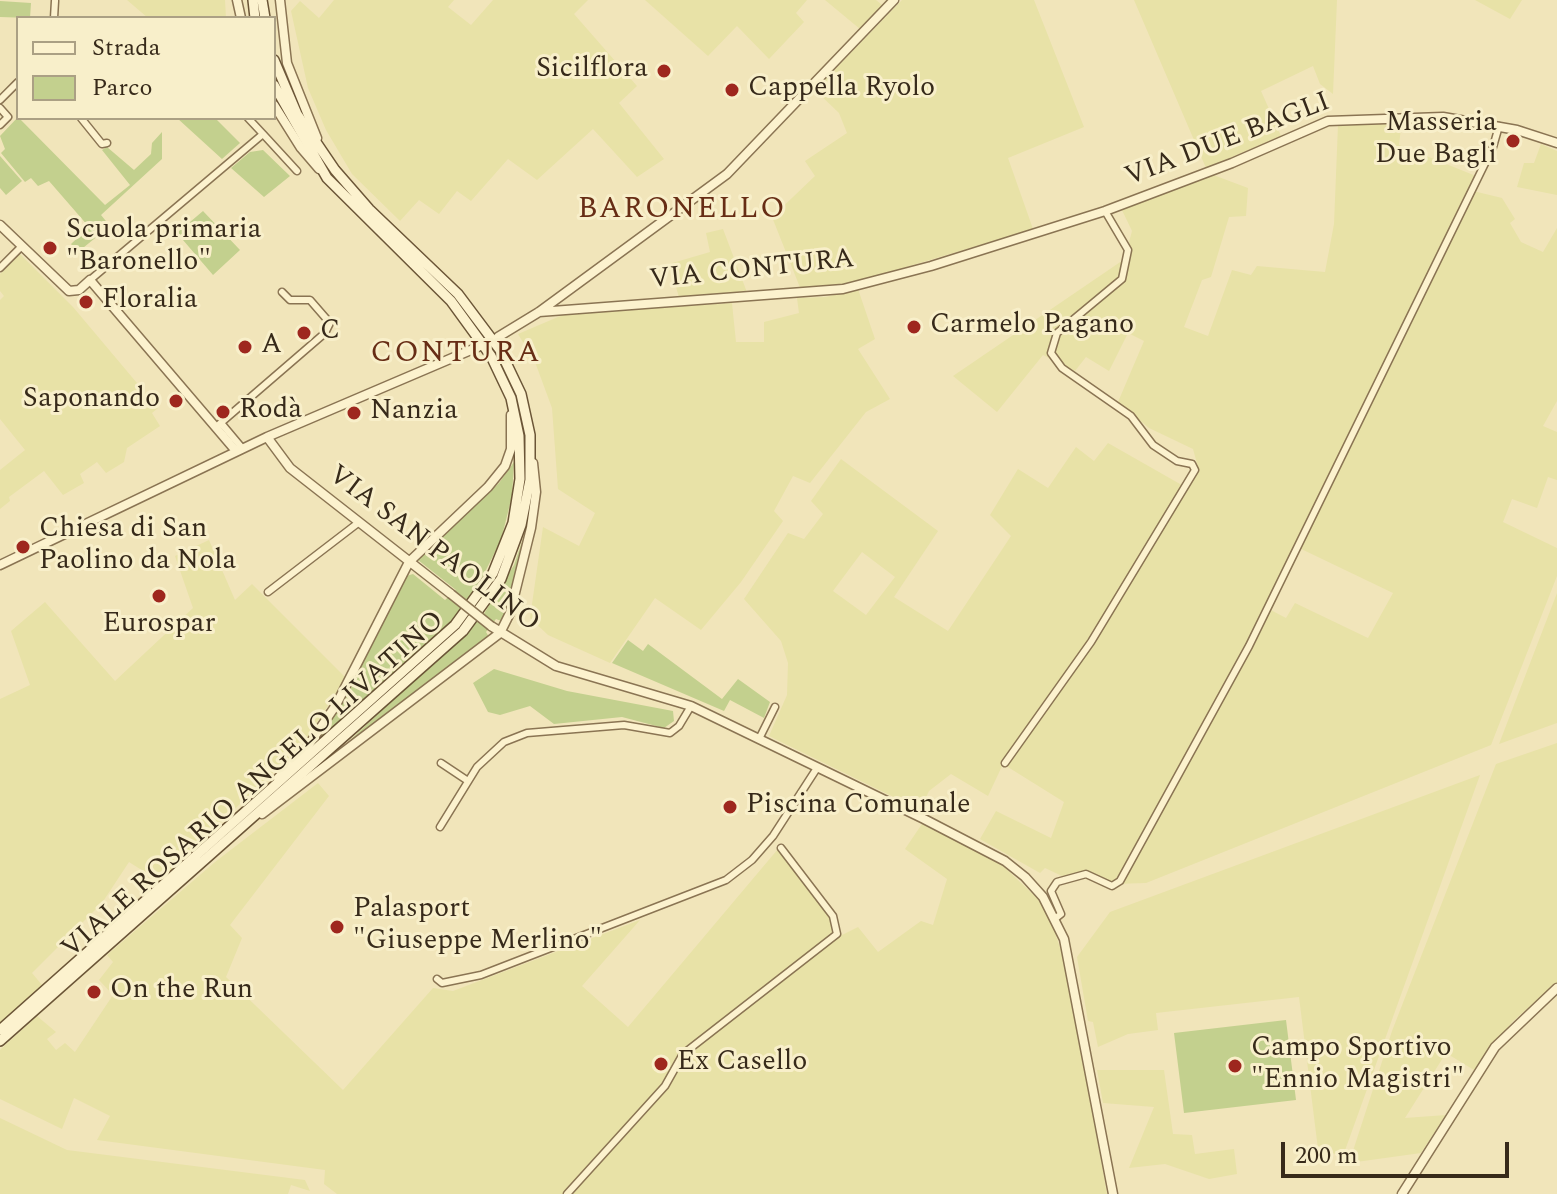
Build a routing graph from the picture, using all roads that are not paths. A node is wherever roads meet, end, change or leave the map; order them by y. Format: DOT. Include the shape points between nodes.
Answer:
graph roads {
  1 [pos="280,0"];
  2 [pos="894,0"];
  3 [pos="276,65"];
  4 [pos="16,84"];
  5 [pos="276,88"];
  6 [pos="0,100"];
  7 [pos="0,108"];
  8 [pos="276,108"];
  9 [pos="83,120"];
  10 [pos="250,120"];
  11 [pos="0,125"];
  12 [pos="1499,126"];
  13 [pos="263,134"];
  14 [pos="107,143"];
  15 [pos="1557,143"];
  16 [pos="297,171"];
  17 [pos="331,174"];
  18 [pos="1105,211"];
  19 [pos="0,225"];
  20 [pos="22,246"];
  21 [pos="0,268"];
  22 [pos="90,280"];
  23 [pos="282,292"];
  24 [pos="539,312"];
  25 [pos="498,337"];
  26 [pos="478,347"];
  27 [pos="511,398"];
  28 [pos="218,425"];
  29 [pos="267,437"];
  30 [pos="531,449"];
  31 [pos="239,450"];
  32 [pos="358,523"];
  33 [pos="409,562"];
  34 [pos="0,565"];
  35 [pos="268,592"];
  36 [pos="500,633"];
  37 [pos="691,706"];
  38 [pos="775,707"];
  39 [pos="759,739"];
  40 [pos="441,763"];
  41 [pos="1005,763"];
  42 [pos="817,768"];
  43 [pos="468,781"];
  44 [pos="238,825"];
  45 [pos="440,827"];
  46 [pos="781,848"];
  47 [pos="1056,918"];
  48 [pos="437,979"];
  49 [pos="1557,988"];
  50 [pos="0,1030"];
  51 [pos="0,1041"];
  52 [pos="567,1194"];
  53 [pos="1113,1194"];
  54 [pos="1402,1194"];
  1 -- 17 [label="street" via="295,89"];
  2 -- 24 [label="street" via="727,174"];
  3 -- 17 [label="main road, VIALE ROSARIO ANGELO LIVATINO"];
  4 -- 6 [label="street"];
  5 -- 17 [label="main road, VIALE ROSARIO ANGELO LIVATINO"];
  7 -- 11 [label="street" via="8,117"];
  8 -- 17 [label="street" via="301,148"];
  9 -- 14 [label="street" via="102,144"];
  10 -- 13 [label="street"];
  12 -- 15 [label="street, VIA DUE BAGLI"];
  12 -- 18 [label="street, VIA DUE BAGLI" via="1443,117 1328,121"];
  12 -- 47 [label="street" via="1249,646 1120,881 1112,886 1086,874 1057,882 1051,891 1061,914"];
  13 -- 16 [label="street"];
  13 -- 22 [label="street"];
  17 -- 27 [label="main road, VIALE ROSARIO ANGELO LIVATINO" via="463,315"];
  17 -- 30 [label="main road, VIALE ROSARIO ANGELO LIVATINO" via="458,294 485,328 521,394"];
  18 -- 24 [label="street, VIA CONTURA" via="834,291"];
  18 -- 41 [label="street" via="1126,244 1126,269 1118,285 1057,333 1051,353 1062,368 1131,416 1153,445 1195,470 1091,642"];
  19 -- 20 [label="street"];
  20 -- 21 [label="street"];
  20 -- 22 [label="street" via="69,291"];
  22 -- 28 [label="street"];
  23 -- 28 [label="street" via="290,300 310,300 330,323 325,333"];
  24 -- 25 [label="street"];
  26 -- 29 [label="street"];
  27 -- 33 [label="street" via="511,449 505,466"];
  27 -- 44 [label="main road, VIALE ROSARIO ANGELO LIVATINO" via="520,449 519,490 507,541 483,589 436,643"];
  28 -- 31 [label="street"];
  29 -- 31 [label="street"];
  29 -- 32 [label="street, VIA SAN PAOLINO" via="290,468"];
  30 -- 36 [label="street" via="536,503 510,613"];
  30 -- 44 [label="main road, VIALE ROSARIO ANGELO LIVATINO" via="516,544 478,613 393,696"];
  31 -- 34 [label="street"];
  32 -- 33 [label="street, VIA SAN PAOLINO"];
  32 -- 35 [label="street"];
  33 -- 36 [label="street, VIA SAN PAOLINO, bridge"];
  33 -- 44 [label="street" via="321,727"];
  36 -- 37 [label="street, VIA SAN PAOLINO" via="575,673"];
  36 -- 44 [label="street" via="336,761"];
  37 -- 39 [label="street, VIA SAN PAOLINO"];
  37 -- 43 [label="street" via="670,733 624,725 515,736 494,748"];
  38 -- 39 [label="street"];
  39 -- 42 [label="street, VIA SAN PAOLINO"];
  40 -- 43 [label="street"];
  42 -- 47 [label="street, VIA SAN PAOLINO" via="1005,861 1043,897"];
  42 -- 48 [label="street" via="773,836 726,880 481,975 442,983"];
  43 -- 45 [label="street"];
  44 -- 50 [label="main road, VIALE ROSARIO ANGELO LIVATINO"];
  44 -- 51 [label="main road, VIALE ROSARIO ANGELO LIVATINO"];
  46 -- 52 [label="street" via="833,916 837,934 676,1061 665,1086"];
  47 -- 53 [label="street, VIA SAN PAOLINO" via="1071,964"];
  49 -- 54 [label="street" via="1495,1047"];
}
